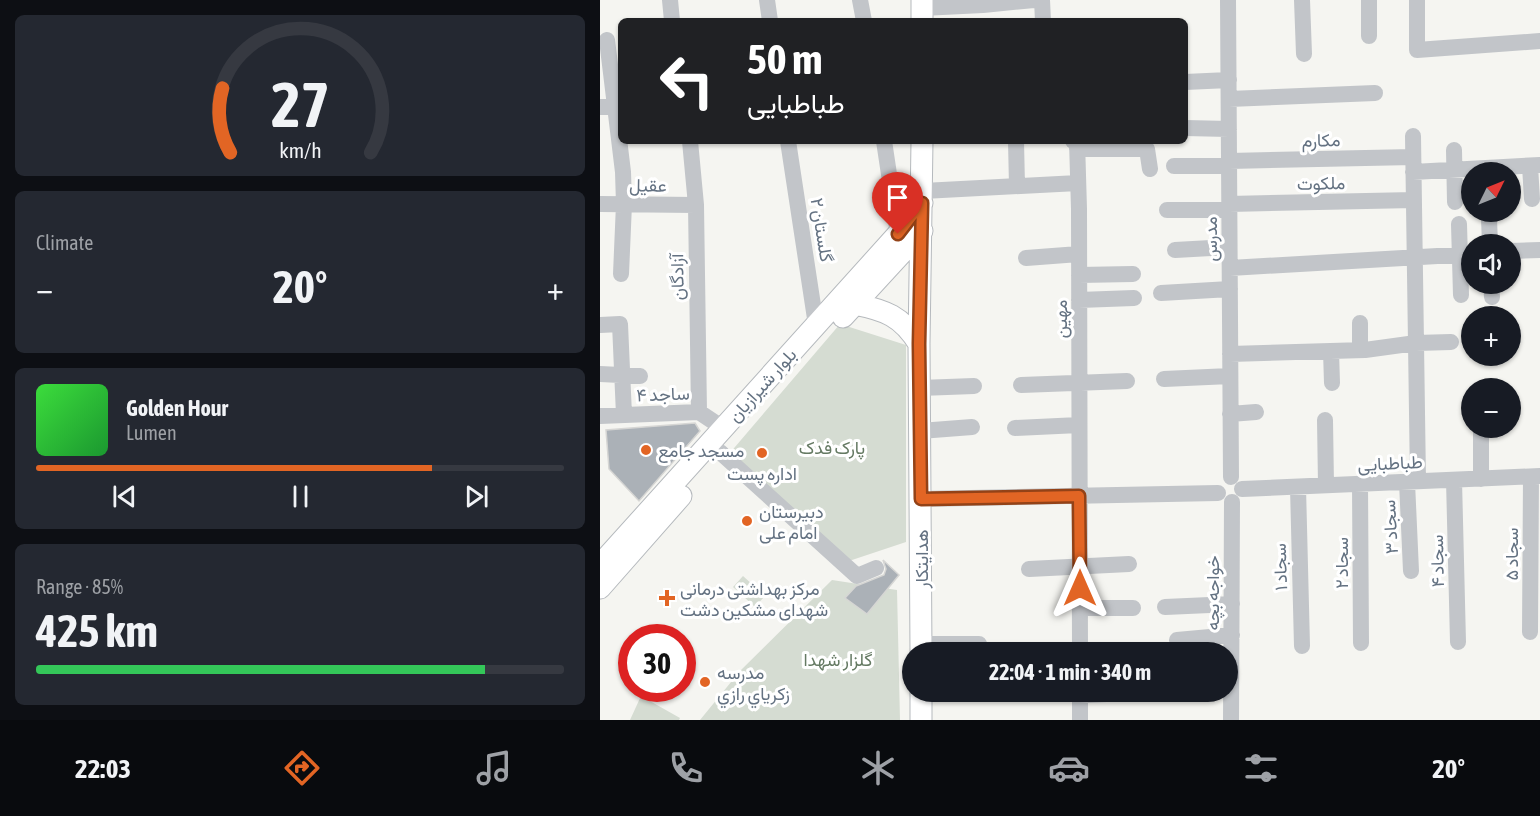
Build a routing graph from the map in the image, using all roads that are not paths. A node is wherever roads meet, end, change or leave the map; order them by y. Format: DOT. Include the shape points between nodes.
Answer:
graph roads {
  1 [pos="670,0"];
  2 [pos="767,0"];
  3 [pos="860,0"];
  4 [pos="1034,0"];
  5 [pos="1042,0"];
  6 [pos="1228,0"];
  7 [pos="1302,0"];
  8 [pos="1369,0"];
  9 [pos="1417,0"];
  10 [pos="997,2"];
  11 [pos="922,10"];
  12 [pos="672,18"];
  13 [pos="770,18"];
  14 [pos="863,18"];
  15 [pos="1043,18"];
  16 [pos="1369,36"];
  17 [pos="607,40"];
  18 [pos="1540,41"];
  19 [pos="1304,54"];
  20 [pos="1228,80"];
  21 [pos="1188,82"];
  22 [pos="1375,93"];
  23 [pos="1229,99"];
  24 [pos="612,106"];
  25 [pos="1188,128"];
  26 [pos="1229,129"];
  27 [pos="1413,136"];
  28 [pos="618,142"];
  29 [pos="618,144"];
  30 [pos="690,144"];
  31 [pos="788,144"];
  32 [pos="885,144"];
  33 [pos="922,144"];
  34 [pos="1016,144"];
  35 [pos="1076,144"];
  36 [pos="1454,150"];
  37 [pos="1229,164"];
  38 [pos="1413,164"];
  39 [pos="1535,165"];
  40 [pos="1174,166"];
  41 [pos="1150,169"];
  42 [pos="1454,170"];
  43 [pos="1078,183"];
  44 [pos="1017,186"];
  45 [pos="922,197"];
  46 [pos="1532,199"];
  47 [pos="1414,200"];
  48 [pos="1455,202"];
  49 [pos="600,204"];
  50 [pos="624,204"];
  51 [pos="696,205"];
  52 [pos="1229,207"];
  53 [pos="1167,210"];
  54 [pos="1459,224"];
  55 [pos="1461,234"];
  56 [pos="910,237"];
  57 [pos="1229,247"];
  58 [pos="1175,250"];
  59 [pos="1540,250"];
  60 [pos="1521,251"];
  61 [pos="1079,254"];
  62 [pos="1461,254"];
  63 [pos="1414,257"];
  64 [pos="1026,258"];
  65 [pos="1230,268"];
  66 [pos="621,274"];
  67 [pos="1133,274"];
  68 [pos="1079,275"];
  69 [pos="1230,289"];
  70 [pos="1161,293"];
  71 [pos="1134,298"];
  72 [pos="1079,300"];
  73 [pos="854,304"];
  74 [pos="1360,323"];
  75 [pos="600,325"];
  76 [pos="816,325"];
  77 [pos="1451,342"];
  78 [pos="919,344"];
  79 [pos="1416,344"];
  80 [pos="1360,350"];
  81 [pos="1330,351"];
  82 [pos="1230,354"];
  83 [pos="600,375"];
  84 [pos="623,375"];
  85 [pos="640,376"];
  86 [pos="1230,376"];
  87 [pos="1164,379"];
  88 [pos="1127,381"];
  89 [pos="1332,383"];
  90 [pos="1079,384"];
  91 [pos="1021,385"];
  92 [pos="974,386"];
  93 [pos="920,388"];
  94 [pos="699,412"];
  95 [pos="1256,412"];
  96 [pos="1230,414"];
  97 [pos="624,415"];
  98 [pos="600,416"];
  99 [pos="1325,420"];
  100 [pos="1079,425"];
  101 [pos="972,427"];
  102 [pos="723,428"];
  103 [pos="1015,428"];
  104 [pos="920,431"];
  105 [pos="1481,438"];
  106 [pos="720,452"];
  107 [pos="1535,477"];
  108 [pos="1481,479"];
  109 [pos="1454,480"];
  110 [pos="1412,482"];
  111 [pos="1360,484"];
  112 [pos="1326,486"];
  113 [pos="1298,487"];
  114 [pos="1231,490"];
  115 [pos="1079,496"];
  116 [pos="921,499"];
  117 [pos="1129,564"];
  118 [pos="600,565"];
  119 [pos="1080,567"];
  120 [pos="876,568"];
  121 [pos="1029,569"];
  122 [pos="1411,571"];
  123 [pos="600,588"];
  124 [pos="1232,604"];
  125 [pos="1165,607"];
  126 [pos="1080,608"];
  127 [pos="1133,608"];
  128 [pos="1530,632"];
  129 [pos="1232,635"];
  130 [pos="1177,640"];
  131 [pos="921,642"];
  132 [pos="1080,642"];
  133 [pos="1232,642"];
  134 [pos="1458,642"];
  135 [pos="1361,643"];
  136 [pos="1302,646"];
  137 [pos="921,702"];
  138 [pos="1080,702"];
  139 [pos="1230,702"];
  140 [pos="921,720"];
  141 [pos="1080,720"];
  142 [pos="1231,720"];
  1 -- 12 [label="street"];
  2 -- 13 [label="street"];
  3 -- 14 [label="street"];
  4 -- 10 [label="street"];
  5 -- 15 [label="street"];
  6 -- 20 [label="street, مدرس"];
  7 -- 19 [label="street"];
  8 -- 16 [label="street"];
  9 -- 18 [label="street" via="1417,50"];
  10 -- 11 [label="street"];
  17 -- 24 [label="street"];
  20 -- 21 [label="street"];
  20 -- 23 [label="street, مدرس"];
  22 -- 23 [label="street"];
  23 -- 26 [label="street, مدرس"];
  24 -- 28 [label="street"];
  25 -- 26 [label="street"];
  26 -- 37 [label="street, مدرس"];
  27 -- 38 [label="street, سجاد ۳"];
  29 -- 50 [label="street"];
  30 -- 51 [label="street, آزادگان"];
  31 -- 76 [label="street, گلستان ۲"];
  32 -- 56 [label="street"];
  33 -- 45 [label="main road, هدایتکار"];
  34 -- 44 [label="street"];
  35 -- 41 [label="street" via="1147,149"];
  35 -- 43 [label="street, مهین"];
  36 -- 42 [label="street"];
  37 -- 38 [label="street, مکارم"];
  37 -- 40 [label="street, مکارم"];
  37 -- 52 [label="street, مدرس"];
  38 -- 42 [label="street, مکارم"];
  38 -- 47 [label="street, سجاد ۳"];
  39 -- 42 [label="street, مکارم"];
  39 -- 46 [label="street"];
  42 -- 48 [label="street"];
  43 -- 44 [label="street"];
  43 -- 61 [label="street, مهین"];
  44 -- 45 [label="street"];
  45 -- 56 [label="main road, هدایتکار"];
  47 -- 52 [label="street, ملکوت"];
  47 -- 63 [label="street, سجاد ۳"];
  49 -- 50 [label="street, عقیل"];
  50 -- 51 [label="street, عقیل"];
  50 -- 66 [label="street"];
  51 -- 94 [label="street, آزادگان"];
  52 -- 53 [label="street, ملکوت"];
  52 -- 57 [label="street, مدرس"];
  54 -- 55 [label="street"];
  56 -- 73 [label="main road, بلوار شیرازیان"];
  56 -- 76 [label="main road, بلوار شیرازیان"];
  56 -- 78 [label="main road, هدایتکار"];
  57 -- 58 [label="street"];
  57 -- 65 [label="street, مدرس"];
  59 -- 60 [label="street"];
  61 -- 64 [label="street"];
  61 -- 68 [label="street, مهین"];
  62 -- 63 [label="street"];
  63 -- 65 [label="street"];
  63 -- 79 [label="street, سجاد ۳"];
  65 -- 69 [label="street, مدرس"];
  67 -- 68 [label="street"];
  68 -- 72 [label="street, مهین"];
  69 -- 70 [label="street"];
  69 -- 82 [label="street, مدرس"];
  71 -- 72 [label="street"];
  72 -- 90 [label="street, مهین"];
  73 -- 78 [label="main road" via="890,314 911,331"];
  73 -- 106 [label="main road, بلوار شیرازیان"];
  74 -- 80 [label="street"];
  75 -- 84 [label="street" via="620,324"];
  76 -- 102 [label="main road, بلوار شیرازیان"];
  77 -- 79 [label="street"];
  78 -- 93 [label="main road, هدایتکار"];
  79 -- 80 [label="street"];
  79 -- 110 [label="street, سجاد ۳"];
  80 -- 81 [label="street"];
  81 -- 82 [label="street"];
  81 -- 89 [label="street"];
  82 -- 86 [label="street, مدرس"];
  83 -- 84 [label="street"];
  84 -- 85 [label="street"];
  84 -- 97 [label="street"];
  86 -- 87 [label="street"];
  86 -- 96 [label="street, مدرس"];
  88 -- 90 [label="street"];
  90 -- 91 [label="street"];
  90 -- 100 [label="street, مهین"];
  92 -- 93 [label="street"];
  93 -- 104 [label="main road, هدایتکار"];
  94 -- 97 [label="street, ساجد ۴"];
  94 -- 102 [label="street, ساجد ۴"];
  95 -- 96 [label="street"];
  96 -- 114 [label="street, مدرس"];
  97 -- 98 [label="street, ساجد ۴"];
  99 -- 112 [label="street"];
  100 -- 103 [label="street"];
  100 -- 115 [label="street, مهین"];
  101 -- 104 [label="street"];
  102 -- 118 [label="main road, بلوار شیرازیان"];
  104 -- 116 [label="main road, هدایتکار"];
  105 -- 108 [label="street"];
  106 -- 120 [label="street" via="857,576"];
  106 -- 123 [label="main road, بلوار شیرازیان"];
  107 -- 108 [label="street, طباطبایی"];
  107 -- 128 [label="street, سجاد ۵"];
  108 -- 109 [label="street, طباطبایی"];
  109 -- 110 [label="street, طباطبایی"];
  109 -- 134 [label="street, سجاد ۴"];
  110 -- 111 [label="street, طباطبایی"];
  110 -- 122 [label="street, سجاد ۳"];
  111 -- 112 [label="street, طباطبایی"];
  111 -- 135 [label="street, سجاد ۲"];
  112 -- 113 [label="street, طباطبایی"];
  113 -- 114 [label="street, طباطبایی"];
  113 -- 136 [label="street, سجاد ۱"];
  114 -- 115 [label="street, طباطبایی"];
  114 -- 124 [label="street, خواجه بچه"];
  115 -- 116 [label="street, طباطبایی"];
  115 -- 119 [label="street, مهین"];
  116 -- 131 [label="main road, هدایتکار"];
  117 -- 119 [label="street"];
  119 -- 121 [label="street"];
  119 -- 126 [label="street, مهین"];
  124 -- 125 [label="street"];
  124 -- 129 [label="street, خواجه بچه"];
  126 -- 127 [label="street"];
  126 -- 132 [label="street, مهین"];
  129 -- 130 [label="street"];
  129 -- 133 [label="street, خواجه بچه"];
  137 -- 140 [label="main road"];
  138 -- 141 [label="street"];
  139 -- 142 [label="street, خواجه بچه"];
}
